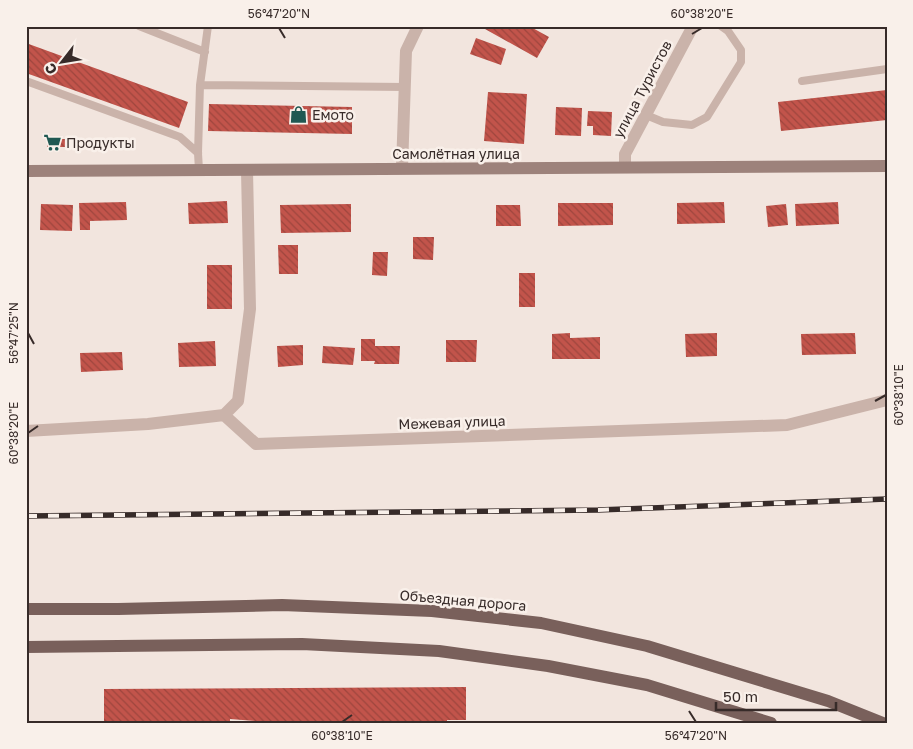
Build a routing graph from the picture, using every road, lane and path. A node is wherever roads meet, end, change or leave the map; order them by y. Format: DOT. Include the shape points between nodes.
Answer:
graph roads {
  1 [pos="140,26"];
  2 [pos="208,26"];
  3 [pos="418,26"];
  4 [pos="692,26"];
  5 [pos="721,26"];
  6 [pos="205,52"];
  7 [pos="887,69"];
  8 [pos="26,81"];
  9 [pos="802,81"];
  10 [pos="200,85"];
  11 [pos="405,87"];
  12 [pos="646,115"];
  13 [pos="198,153"];
  14 [pos="887,166"];
  15 [pos="625,167"];
  16 [pos="402,168"];
  17 [pos="199,170"];
  18 [pos="246,170"];
  19 [pos="26,171"];
  20 [pos="887,400"];
  21 [pos="224,415"];
  22 [pos="26,431"];
  23 [pos="26,609"];
  24 [pos="26,647"];
  25 [pos="771,723"];
  26 [pos="883,723"];
  1 -- 6 [label="lane"];
  2 -- 6 [label="lane"];
  3 -- 11 [label="street" via="406,51"];
  4 -- 12 [label="street, улица Туристов"];
  5 -- 12 [label="lane" via="741,50 741,62 707,117 692,125 664,122"];
  6 -- 10 [label="lane"];
  7 -- 9 [label="lane"];
  8 -- 13 [label="lane" via="180,137"];
  10 -- 11 [label="lane"];
  10 -- 13 [label="lane"];
  11 -- 16 [label="street"];
  12 -- 15 [label="street, улица Туристов" via="624,154"];
  13 -- 17 [label="lane"];
  14 -- 15 [label="main road, Самолётная улица"];
  15 -- 16 [label="main road, Самолётная улица"];
  16 -- 18 [label="main road, Самолётная улица"];
  17 -- 18 [label="main road, Самолётная улица"];
  17 -- 19 [label="main road, Самолётная улица"];
  18 -- 21 [label="street" via="250,309 238,401"];
  20 -- 21 [label="street, Межевая улица" via="787,425 256,444"];
  21 -- 22 [label="street" via="148,424"];
  23 -- 26 [label="main road, Объездная дорога" via="282,605 432,610 541,623 647,646 828,701"];
  24 -- 25 [label="main road" via="302,644 439,651 548,666 647,685"];
}
